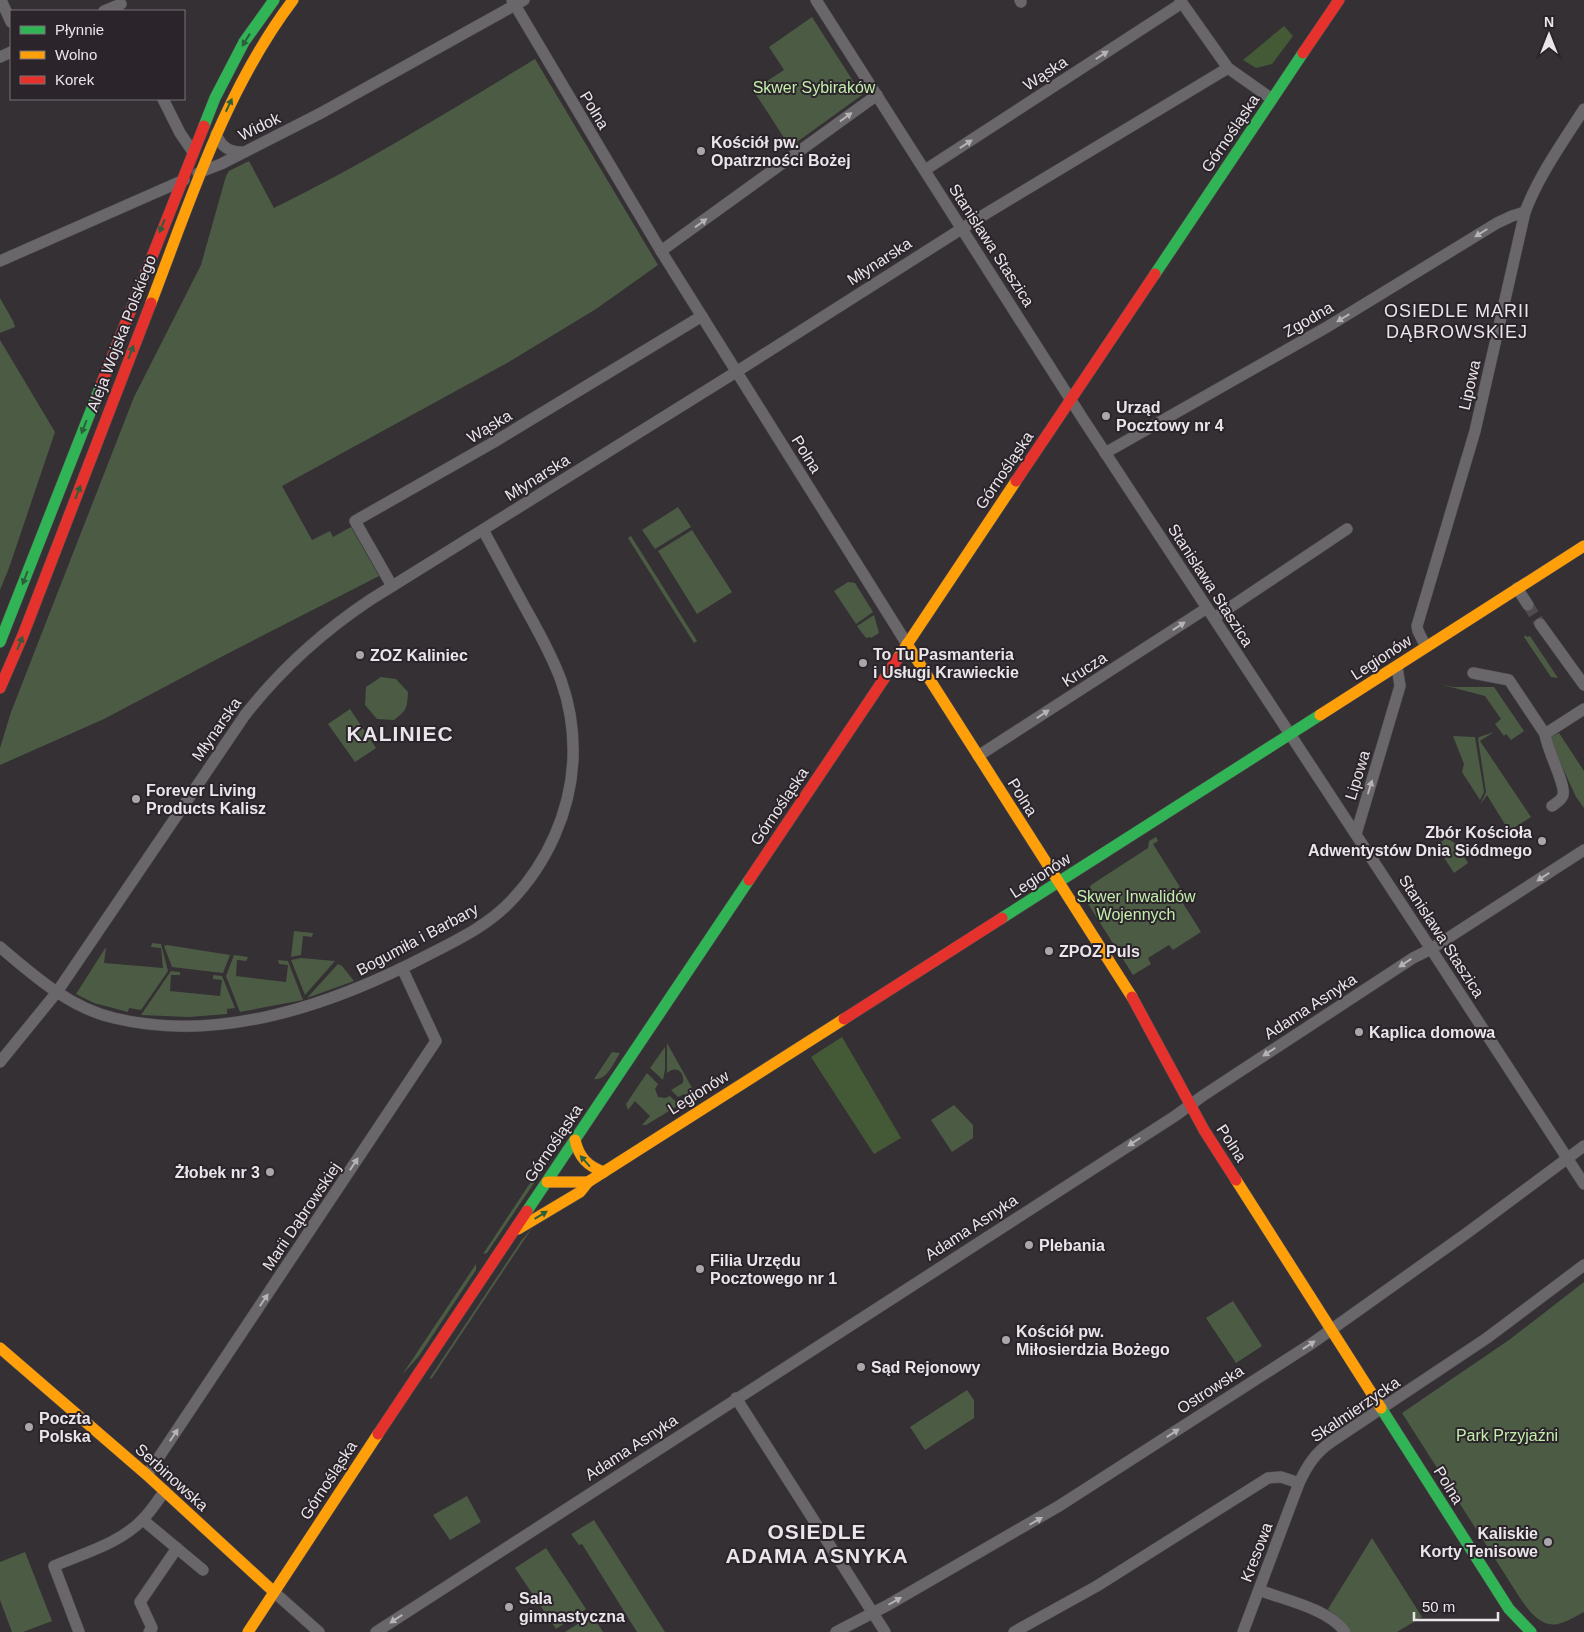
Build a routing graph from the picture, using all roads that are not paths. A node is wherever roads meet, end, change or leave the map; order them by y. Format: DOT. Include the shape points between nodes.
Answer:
graph roads {
  1 [pos="1,0"];
  2 [pos="274,0"];
  3 [pos="293,0"];
  4 [pos="816,0"];
  5 [pos="1339,0"];
  6 [pos="1181,1"];
  7 [pos="517,2"];
  8 [pos="122,5"];
  9 [pos="107,10"];
  10 [pos="10,20"];
  11 [pos="1228,68"];
  12 [pos="876,95"];
  13 [pos="1272,99"];
  14 [pos="164,100"];
  15 [pos="1584,109"];
  16 [pos="216,134"];
  17 [pos="193,152"];
  18 [pos="241,152"];
  19 [pos="925,170"];
  20 [pos="201,172"];
  21 [pos="180,181"];
  22 [pos="1525,212"];
  23 [pos="962,228"];
  24 [pos="661,251"];
  25 [pos="0,261"];
  26 [pos="702,316"];
  27 [pos="736,372"];
  28 [pos="1071,400"];
  29 [pos="1106,453"];
  30 [pos="1347,529"];
  31 [pos="483,530"];
  32 [pos="1584,546"];
  33 [pos="392,586"];
  34 [pos="1517,588"];
  35 [pos="1528,605"];
  36 [pos="1207,608"];
  37 [pos="1214,618"];
  38 [pos="1540,624"];
  39 [pos="0,642"];
  40 [pos="907,644"];
  41 [pos="1426,647"];
  42 [pos="1397,666"];
  43 [pos="1474,673"];
  44 [pos="1584,685"];
  45 [pos="0,688"];
  46 [pos="1584,709"];
  47 [pos="1290,734"];
  48 [pos="1546,734"];
  49 [pos="978,756"];
  50 [pos="1552,806"];
  51 [pos="1356,834"];
  52 [pos="1584,850"];
  53 [pos="1058,882"];
  54 [pos="0,947"];
  55 [pos="1431,949"];
  56 [pos="402,968"];
  57 [pos="56,992"];
  58 [pos="0,1062"];
  59 [pos="1189,1105"];
  60 [pos="575,1140"];
  61 [pos="1584,1146"];
  62 [pos="1567,1158"];
  63 [pos="604,1172"];
  64 [pos="546,1182"];
  65 [pos="588,1182"];
  66 [pos="1584,1184"];
  67 [pos="567,1199"];
  68 [pos="514,1232"];
  69 [pos="1584,1265"];
  70 [pos="1331,1330"];
  71 [pos="0,1348"];
  72 [pos="736,1398"];
  73 [pos="1382,1409"];
  74 [pos="147,1475"];
  75 [pos="1299,1483"];
  76 [pos="164,1492"];
  77 [pos="143,1520"];
  78 [pos="177,1548"];
  79 [pos="203,1570"];
  80 [pos="1259,1590"];
  81 [pos="274,1592"];
  82 [pos="1509,1609"];
  83 [pos="873,1614"];
  84 [pos="79,1632"];
  85 [pos="149,1632"];
  86 [pos="248,1632"];
  87 [pos="320,1632"];
  88 [pos="376,1632"];
  89 [pos="836,1632"];
  90 [pos="885,1632"];
  91 [pos="1014,1632"];
  92 [pos="1243,1632"];
  93 [pos="1345,1632"];
  94 [pos="1516,1632"];
  95 [pos="1531,1632"];
  1 -- 10 [label="street"];
  2 -- 17 [label="street, Aleja Wojska Polskiego, one-way" via="234,61"];
  16 -- 3 [label="street, Aleja Wojska Polskiego, one-way" via="250,63"];
  4 -- 12 [label="street, Stanisława Staszica"];
  5 -- 13 [label="street, Górnośląska"];
  6 -- 11 [label="street"];
  19 -- 6 [label="street, Wąska, one-way"];
  7 -- 18 [label="street, Widok" via="321,113"];
  7 -- 24 [label="street, Polna"];
  8 -- 9 [label="street"];
  11 -- 13 [label="street"];
  11 -- 23 [label="street, Młynarska"];
  12 -- 19 [label="street, Stanisława Staszica"];
  24 -- 12 [label="street, one-way"];
  13 -- 28 [label="street, Górnośląska"];
  14 -- 17 [label="street"];
  15 -- 22 [label="street, Lipowa" via="1543,174"];
  16 -- 18 [label="street" via="226,148"];
  16 -- 20 [label="street, Aleja Wojska Polskiego"];
  17 -- 21 [label="street, Aleja Wojska Polskiego"];
  18 -- 20 [label="street, Widok"];
  19 -- 23 [label="street, Stanisława Staszica"];
  20 -- 21 [label="street, Widok"];
  45 -- 20 [label="street, Aleja Wojska Polskiego, one-way"];
  21 -- 25 [label="street, Widok"];
  21 -- 39 [label="street, Aleja Wojska Polskiego, one-way"];
  22 -- 29 [label="street, Zgodna, one-way" via="1497,223 1327,327"];
  22 -- 41 [label="street, Lipowa" via="1475,431 1418,626"];
  23 -- 27 [label="street, Młynarska"];
  23 -- 28 [label="street, Stanisława Staszica"];
  24 -- 26 [label="street, Polna"];
  26 -- 27 [label="street, Polna"];
  26 -- 33 [label="street, Wąska" via="494,442 355,520"];
  27 -- 31 [label="street, Młynarska"];
  27 -- 40 [label="street, Polna"];
  28 -- 29 [label="street, Stanisława Staszica"];
  28 -- 40 [label="street, Górnośląska"];
  29 -- 36 [label="street, Stanisława Staszica"];
  30 -- 37 [label="street"];
  31 -- 33 [label="street, Młynarska"];
  31 -- 56 [label="street, Bogumiła i Barbary" via="562,681 572,734 569,786 560,821 548,849 519,892 499,913 476,929"];
  32 -- 34 [label="street, Legionów"];
  33 -- 57 [label="street, Młynarska" via="315,640 258,698"];
  34 -- 35 [label="street"];
  34 -- 41 [label="street, Legionów"];
  36 -- 37 [label="street, Stanisława Staszica"];
  49 -- 36 [label="street, Krucza, one-way"];
  37 -- 47 [label="street, Stanisława Staszica"];
  38 -- 44 [label="street"];
  40 -- 49 [label="street, Polna"];
  40 -- 60 [label="street, Górnośląska"];
  41 -- 42 [label="street, Legionów"];
  42 -- 47 [label="street, Legionów"];
  51 -- 42 [label="street, Lipowa, one-way" via="1400,686"];
  43 -- 48 [label="street" via="1509,680"];
  46 -- 48 [label="street"];
  47 -- 51 [label="street, Stanisława Staszica"];
  47 -- 53 [label="street, Legionów"];
  48 -- 50 [label="street" via="1563,792 1561,799"];
  49 -- 53 [label="street, Polna"];
  51 -- 55 [label="street, Stanisława Staszica"];
  52 -- 55 [label="street, Adama Asnyka, one-way"];
  53 -- 59 [label="street, Polna" via="1135,1002"];
  53 -- 63 [label="street, Legionów"];
  54 -- 57 [label="street, Bogumiła i Barbary"];
  55 -- 59 [label="street, Adama Asnyka, one-way"];
  55 -- 62 [label="street, Stanisława Staszica"];
  56 -- 57 [label="street, Bogumiła i Barbary" via="298,1010 202,1025 155,1025 114,1018 79,1006"];
  74 -- 56 [label="street, Marii Dąbrowskiej, one-way" via="436,1041"];
  57 -- 58 [label="street, Młynarska"];
  59 -- 70 [label="street, Polna"];
  59 -- 72 [label="street, Adama Asnyka, one-way"];
  63 -- 60 [label="street, one-way" via="583,1161"];
  60 -- 64 [label="street, Górnośląska"];
  61 -- 62 [label="street, Ostrowska"];
  62 -- 66 [label="street, Stanisława Staszica"];
  62 -- 70 [label="street, Ostrowska"];
  63 -- 65 [label="street, Legionów"];
  64 -- 65 [label="street"];
  64 -- 67 [label="street"];
  64 -- 68 [label="street, Górnośląska"];
  65 -- 67 [label="street, Legionów" via="580,1192"];
  68 -- 67 [label="street, Legionów, one-way"];
  68 -- 81 [label="street, Górnośląska"];
  69 -- 73 [label="street, Skalmierzycka" via="1488,1338"];
  70 -- 73 [label="street, Polna"];
  83 -- 70 [label="street, Ostrowska, one-way" via="1065,1503"];
  71 -- 74 [label="street, Serbinowska"];
  72 -- 83 [label="street"];
  72 -- 88 [label="street, Adama Asnyka, one-way"];
  73 -- 75 [label="street, Skalmierzycka" via="1316,1454"];
  73 -- 82 [label="street, Polna"];
  74 -- 76 [label="street, Serbinowska"];
  75 -- 80 [label="street, Kresowa"];
  75 -- 91 [label="street" via="1276,1477 1263,1481 1097,1586"];
  76 -- 77 [label="street"];
  76 -- 81 [label="street, Serbinowska"];
  77 -- 78 [label="street"];
  77 -- 84 [label="street" via="112,1541 54,1566"];
  78 -- 79 [label="street"];
  78 -- 85 [label="street" via="140,1602 152,1628"];
  80 -- 92 [label="street, Kresowa"];
  80 -- 93 [label="street" via="1322,1613 1336,1621"];
  81 -- 86 [label="street, Górnośląska"];
  81 -- 87 [label="street, Serbinowska"];
  82 -- 94 [label="street, Polna"];
  82 -- 95 [label="street, Polna"];
  83 -- 89 [label="street, Ostrowska"];
  83 -- 90 [label="street"];
}
